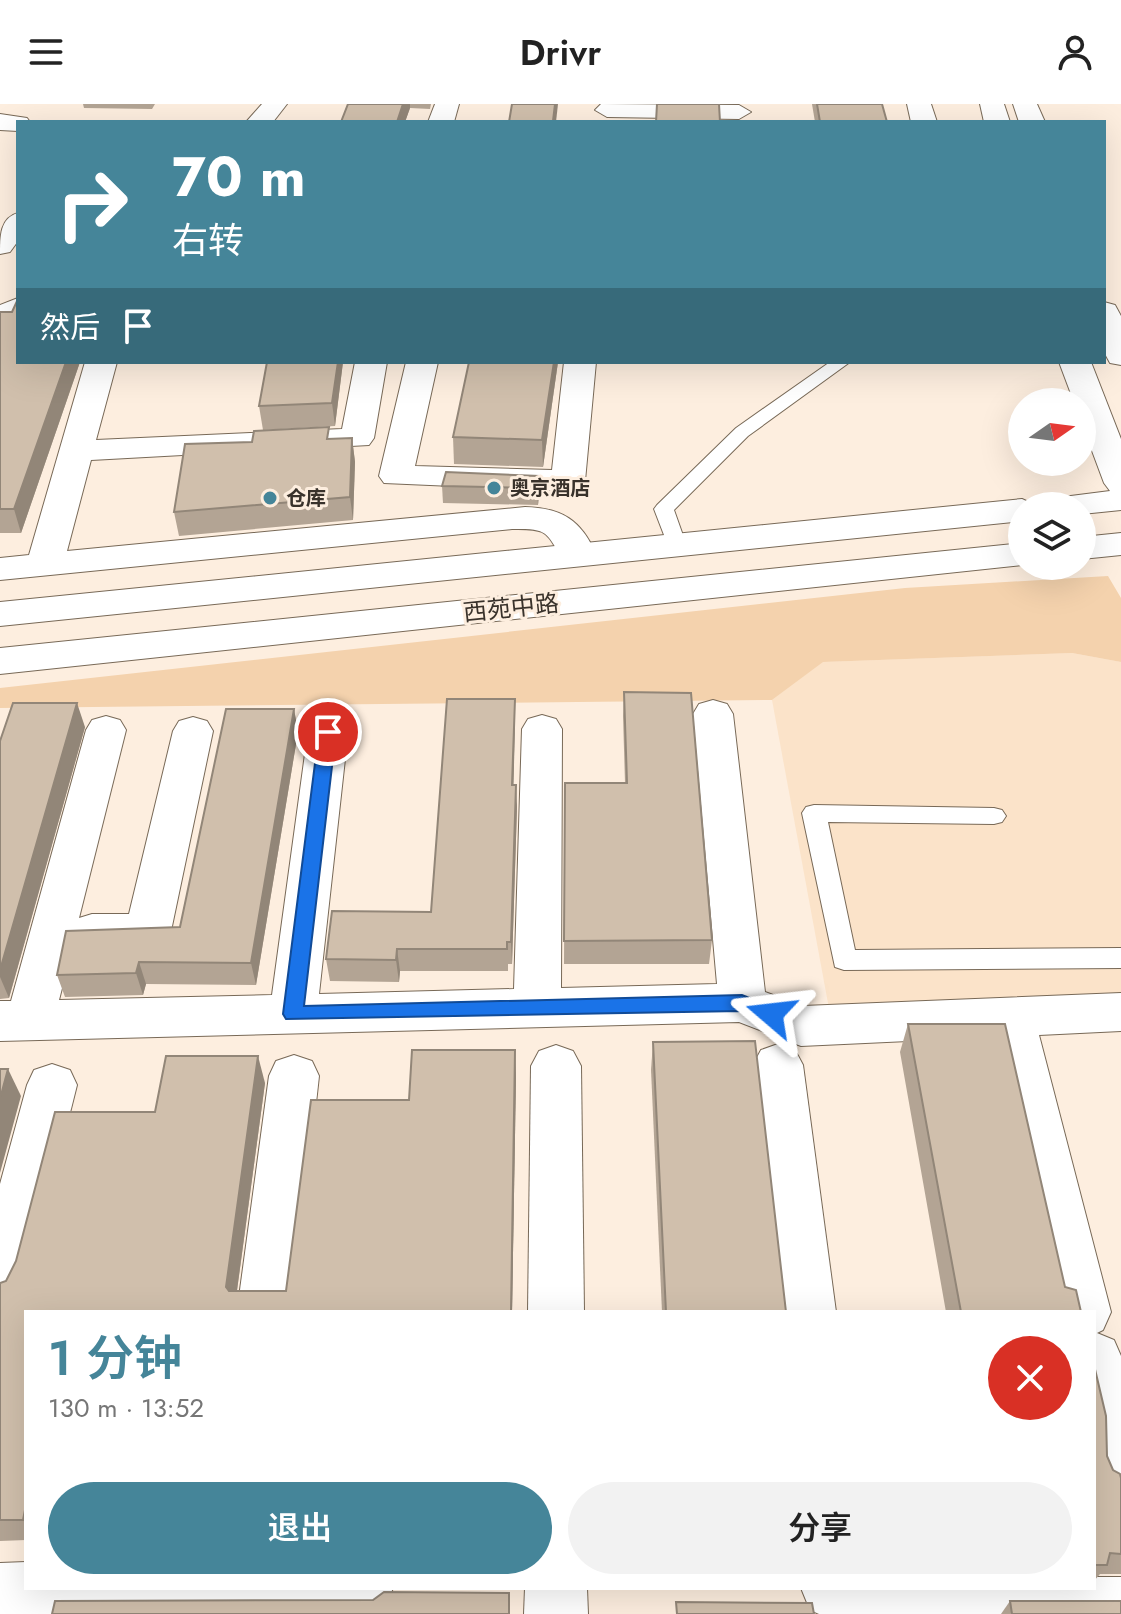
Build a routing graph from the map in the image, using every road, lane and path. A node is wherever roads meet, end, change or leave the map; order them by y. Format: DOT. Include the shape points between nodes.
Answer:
graph roads {
  1 [pos="275,104"];
  2 [pos="607,112"];
  3 [pos="739,113"];
  4 [pos="261,120"];
  5 [pos="16,224"];
  6 [pos="0,248"];
  7 [pos="1106,316"];
  8 [pos="1121,356"];
  9 [pos="100,364"];
  10 [pos="371,364"];
  11 [pos="422,364"];
  12 [pos="580,364"];
  13 [pos="838,364"];
  14 [pos="1076,364"];
  15 [pos="76,451"];
  16 [pos="1121,483"];
  17 [pos="1121,500"];
  18 [pos="1096,502"];
  19 [pos="1008,511"];
  20 [pos="676,544"];
  21 [pos="1121,544"];
  22 [pos="1096,547"];
  23 [pos="578,554"];
  24 [pos="1008,555"];
  25 [pos="45,564"];
  26 [pos="0,569"];
  27 [pos="0,614"];
  28 [pos="0,661"];
  29 [pos="713,714"];
  30 [pos="542,729"];
  31 [pos="106,730"];
  32 [pos="193,731"];
  33 [pos="328,732"];
  34 [pos="994,816"];
  35 [pos="53,932"];
  36 [pos="1121,958"];
  37 [pos="742,1003"];
  38 [pos="537,1008"];
  39 [pos="1121,1012"];
  40 [pos="293,1014"];
  41 [pos="15,1021"];
  42 [pos="1017,1040"];
  43 [pos="778,1065"];
  44 [pos="556,1066"];
  45 [pos="294,1076"];
  46 [pos="52,1085"];
  47 [pos="0,1284"];
  48 [pos="265,1310"];
  49 [pos="556,1310"];
  50 [pos="808,1310"];
  51 [pos="1083,1310"];
  52 [pos="1096,1367"];
  53 [pos="1121,1470"];
  54 [pos="333,1590"];
  55 [pos="556,1590"];
  56 [pos="0,1594"];
  57 [pos="840,1595"];
  58 [pos="230,1597"];
  59 [pos="1121,1609"];
  60 [pos="556,1614"];
  1 -- 4 [label="street"];
  2 -- 3 [label="street"];
  5 -- 6 [label="street"];
  7 -- 8 [label="street"];
  9 -- 15 [label="street"];
  10 -- 15 [label="street" via="357,438"];
  11 -- 12 [label="street" via="396,476 568,481"];
  13 -- 20 [label="lane" via="742,432 664,509"];
  14 -- 16 [label="street"];
  15 -- 25 [label="street"];
  17 -- 18 [label="street"];
  19 -- 20 [label="street, 西苑中路"];
  20 -- 23 [label="street, 西苑中路"];
  21 -- 22 [label="street"];
  23 -- 25 [label="street" via="561,523 542,517"];
  23 -- 27 [label="street, 西苑中路"];
  24 -- 28 [label="street, 西苑中路"];
  25 -- 26 [label="street"];
  29 -- 37 [label="street"];
  30 -- 38 [label="street"];
  31 -- 35 [label="street"];
  32 -- 35 [label="street" via="148,931"];
  33 -- 40 [label="street"];
  34 -- 36 [label="lane" via="814,813 844,960"];
  35 -- 41 [label="street"];
  37 -- 38 [label="street"];
  37 -- 39 [label="street" via="801,1026"];
  38 -- 40 [label="street"];
  40 -- 41 [label="street"];
  42 -- 51 [label="street"];
  43 -- 50 [label="street"];
  44 -- 49 [label="street"];
  45 -- 48 [label="street"];
  46 -- 47 [label="street"];
  52 -- 53 [label="street"];
  54 -- 58 [label="street"];
  55 -- 60 [label="street"];
  56 -- 58 [label="street"];
  57 -- 59 [label="street" via="966,1606"];
}
